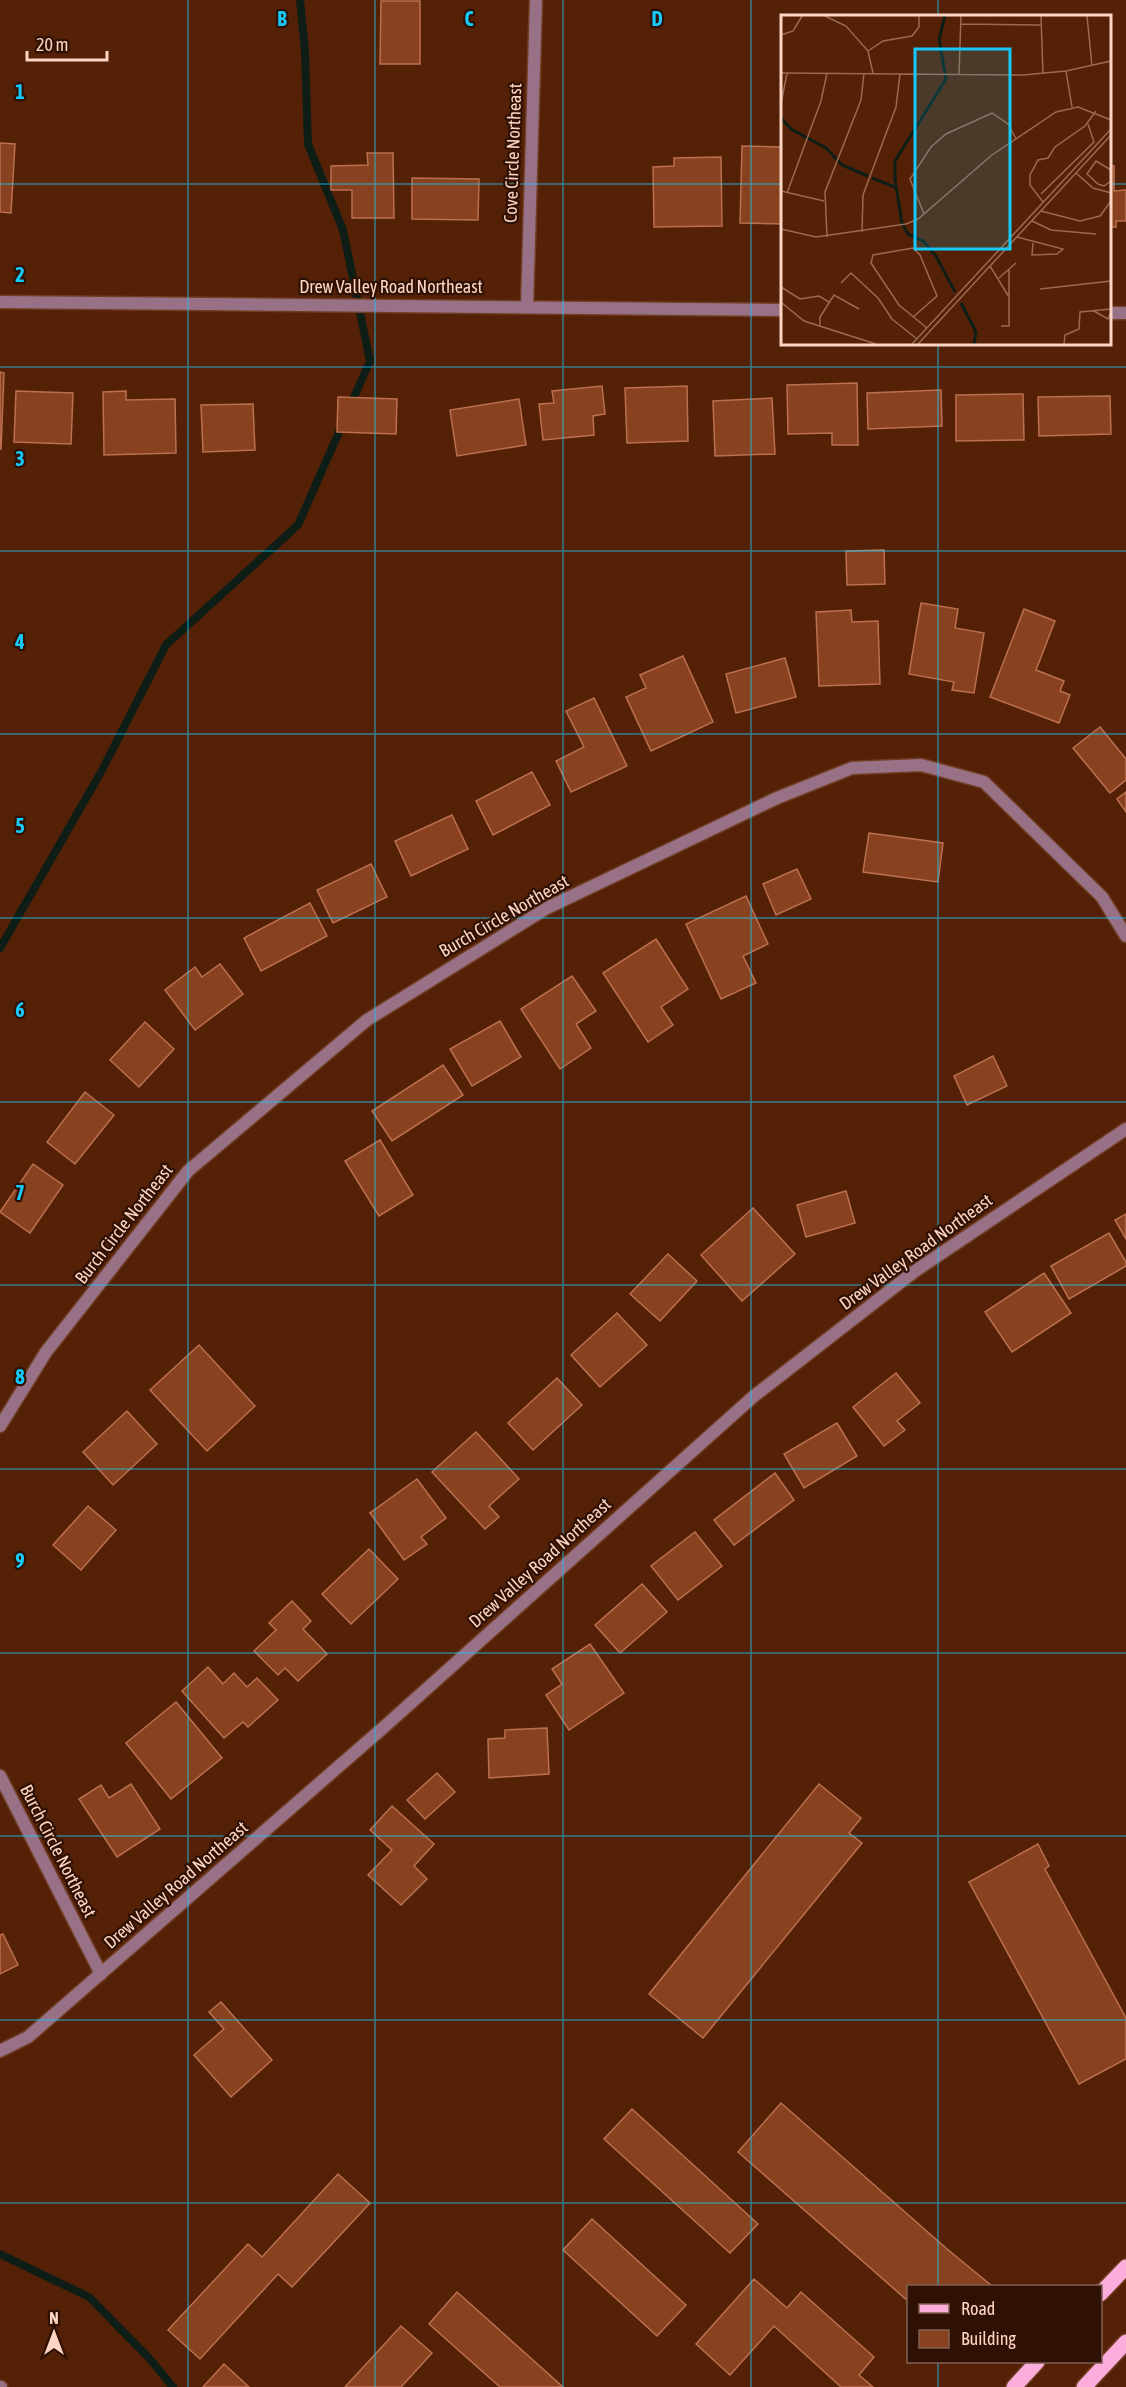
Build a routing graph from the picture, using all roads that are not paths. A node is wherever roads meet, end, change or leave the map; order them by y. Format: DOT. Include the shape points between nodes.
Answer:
graph roads {
  1 [pos="536,0"];
  2 [pos="0,302"];
  3 [pos="527,306"];
  4 [pos="781,310"];
  5 [pos="1126,936"];
  6 [pos="1126,1129"];
  7 [pos="0,1426"];
  8 [pos="0,1776"];
  9 [pos="101,1974"];
  10 [pos="0,2051"];
  11 [pos="1126,2267"];
  12 [pos="1102,2293"];
  13 [pos="1126,2342"];
  14 [pos="1035,2363"];
  15 [pos="1014,2387"];
  16 [pos="1084,2387"];
  1 -- 3 [label="street, Cove Circle Northeast"];
  2 -- 3 [label="street, Drew Valley Road Northeast"];
  3 -- 4 [label="street, Drew Valley Road Northeast"];
  5 -- 7 [label="street, Burch Circle Northeast" via="1102,897 984,782 921,765 852,768 777,798 547,908 367,1020 188,1171 46,1352"];
  6 -- 9 [label="street, Drew Valley Road Northeast" via="915,1271 754,1396 368,1742"];
  8 -- 9 [label="street, Burch Circle Northeast"];
  9 -- 10 [label="street, Drew Valley Road Northeast" via="28,2037"];
  11 -- 12 [label="main road"];
  13 -- 16 [label="main road"];
  14 -- 15 [label="main road"];
}
